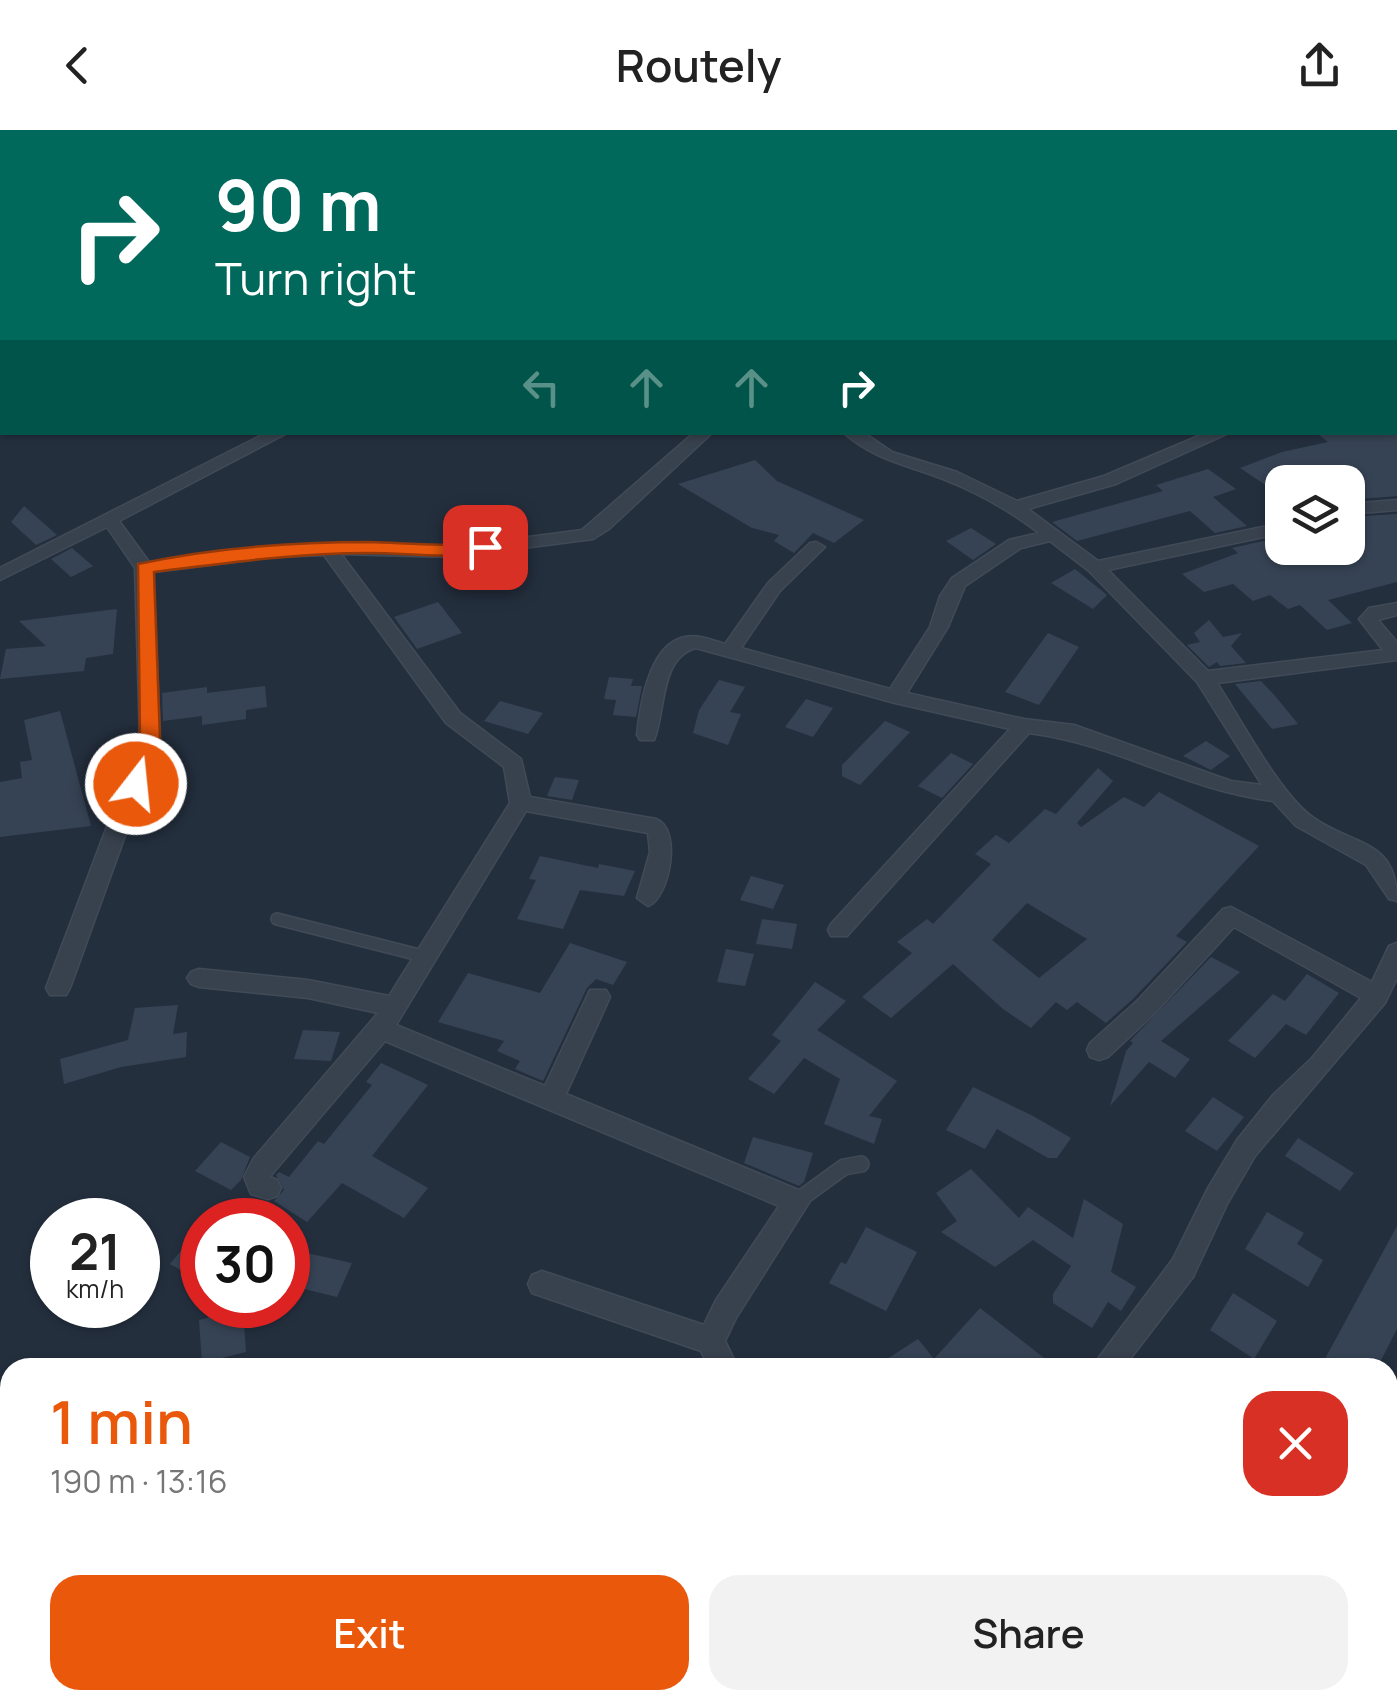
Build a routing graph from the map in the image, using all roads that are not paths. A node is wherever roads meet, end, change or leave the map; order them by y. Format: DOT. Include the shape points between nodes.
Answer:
graph roads {
  1 [pos="275,435"];
  2 [pos="703,435"];
  3 [pos="856,435"];
  4 [pos="1216,435"];
  5 [pos="1397,505"];
  6 [pos="1015,507"];
  7 [pos="1365,508"];
  8 [pos="110,520"];
  9 [pos="1265,532"];
  10 [pos="1054,535"];
  11 [pos="816,547"];
  12 [pos="328,549"];
  13 [pos="1095,567"];
  14 [pos="144,568"];
  15 [pos="0,575"];
  16 [pos="1397,609"];
  17 [pos="729,652"];
  18 [pos="1397,654"];
  19 [pos="1204,678"];
  20 [pos="895,697"];
  21 [pos="1024,726"];
  22 [pos="647,736"];
  23 [pos="1279,794"];
  24 [pos="521,802"];
  25 [pos="1397,893"];
  26 [pos="648,898"];
  27 [pos="277,919"];
  28 [pos="838,930"];
  29 [pos="1397,952"];
  30 [pos="427,957"];
  31 [pos="199,978"];
  32 [pos="58,988"];
  33 [pos="1377,996"];
  34 [pos="598,997"];
  35 [pos="388,1018"];
  36 [pos="1099,1050"];
  37 [pos="551,1099"];
  38 [pos="860,1164"];
  39 [pos="268,1188"];
  40 [pos="797,1201"];
  41 [pos="542,1284"];
  42 [pos="711,1341"];
  43 [pos="719,1358"];
  44 [pos="1113,1358"];
  1 -- 8 [label="street"];
  2 -- 12 [label="street" via="587,535 453,552"];
  3 -- 6 [label="street" via="886,455"];
  4 -- 6 [label="street" via="1110,480"];
  5 -- 7 [label="street"];
  6 -- 10 [label="street"];
  8 -- 14 [label="street"];
  8 -- 15 [label="street"];
  9 -- 13 [label="street"];
  10 -- 13 [label="street"];
  10 -- 20 [label="street" via="1016,544 958,582"];
  11 -- 17 [label="street" via="774,587"];
  12 -- 14 [label="street"];
  12 -- 24 [label="street" via="453,718 514,764"];
  13 -- 19 [label="street"];
  14 -- 32 [label="street" via="150,739"];
  16 -- 18 [label="street" via="1368,619"];
  17 -- 20 [label="street"];
  17 -- 22 [label="street" via="696,642 677,648 649,704"];
  18 -- 19 [label="street"];
  19 -- 23 [label="street"];
  20 -- 21 [label="street"];
  21 -- 23 [label="street" via="1074,732 1229,788"];
  21 -- 28 [label="street"];
  23 -- 25 [label="street" via="1303,821 1374,859"];
  24 -- 26 [label="street" via="656,827 661,850"];
  24 -- 30 [label="street"];
  27 -- 30 [label="lane"];
  29 -- 33 [label="street"];
  30 -- 35 [label="street"];
  31 -- 35 [label="street" via="308,989"];
  33 -- 36 [label="street" via="1231,914"];
  33 -- 44 [label="street" via="1263,1124 1217,1196 1183,1268"];
  34 -- 37 [label="street"];
  35 -- 37 [label="street"];
  35 -- 39 [label="street" via="263,1166 260,1186"];
  37 -- 40 [label="street"];
  38 -- 40 [label="lane" via="844,1167"];
  40 -- 42 [label="street"];
  41 -- 42 [label="street"];
  42 -- 43 [label="street"];
}
